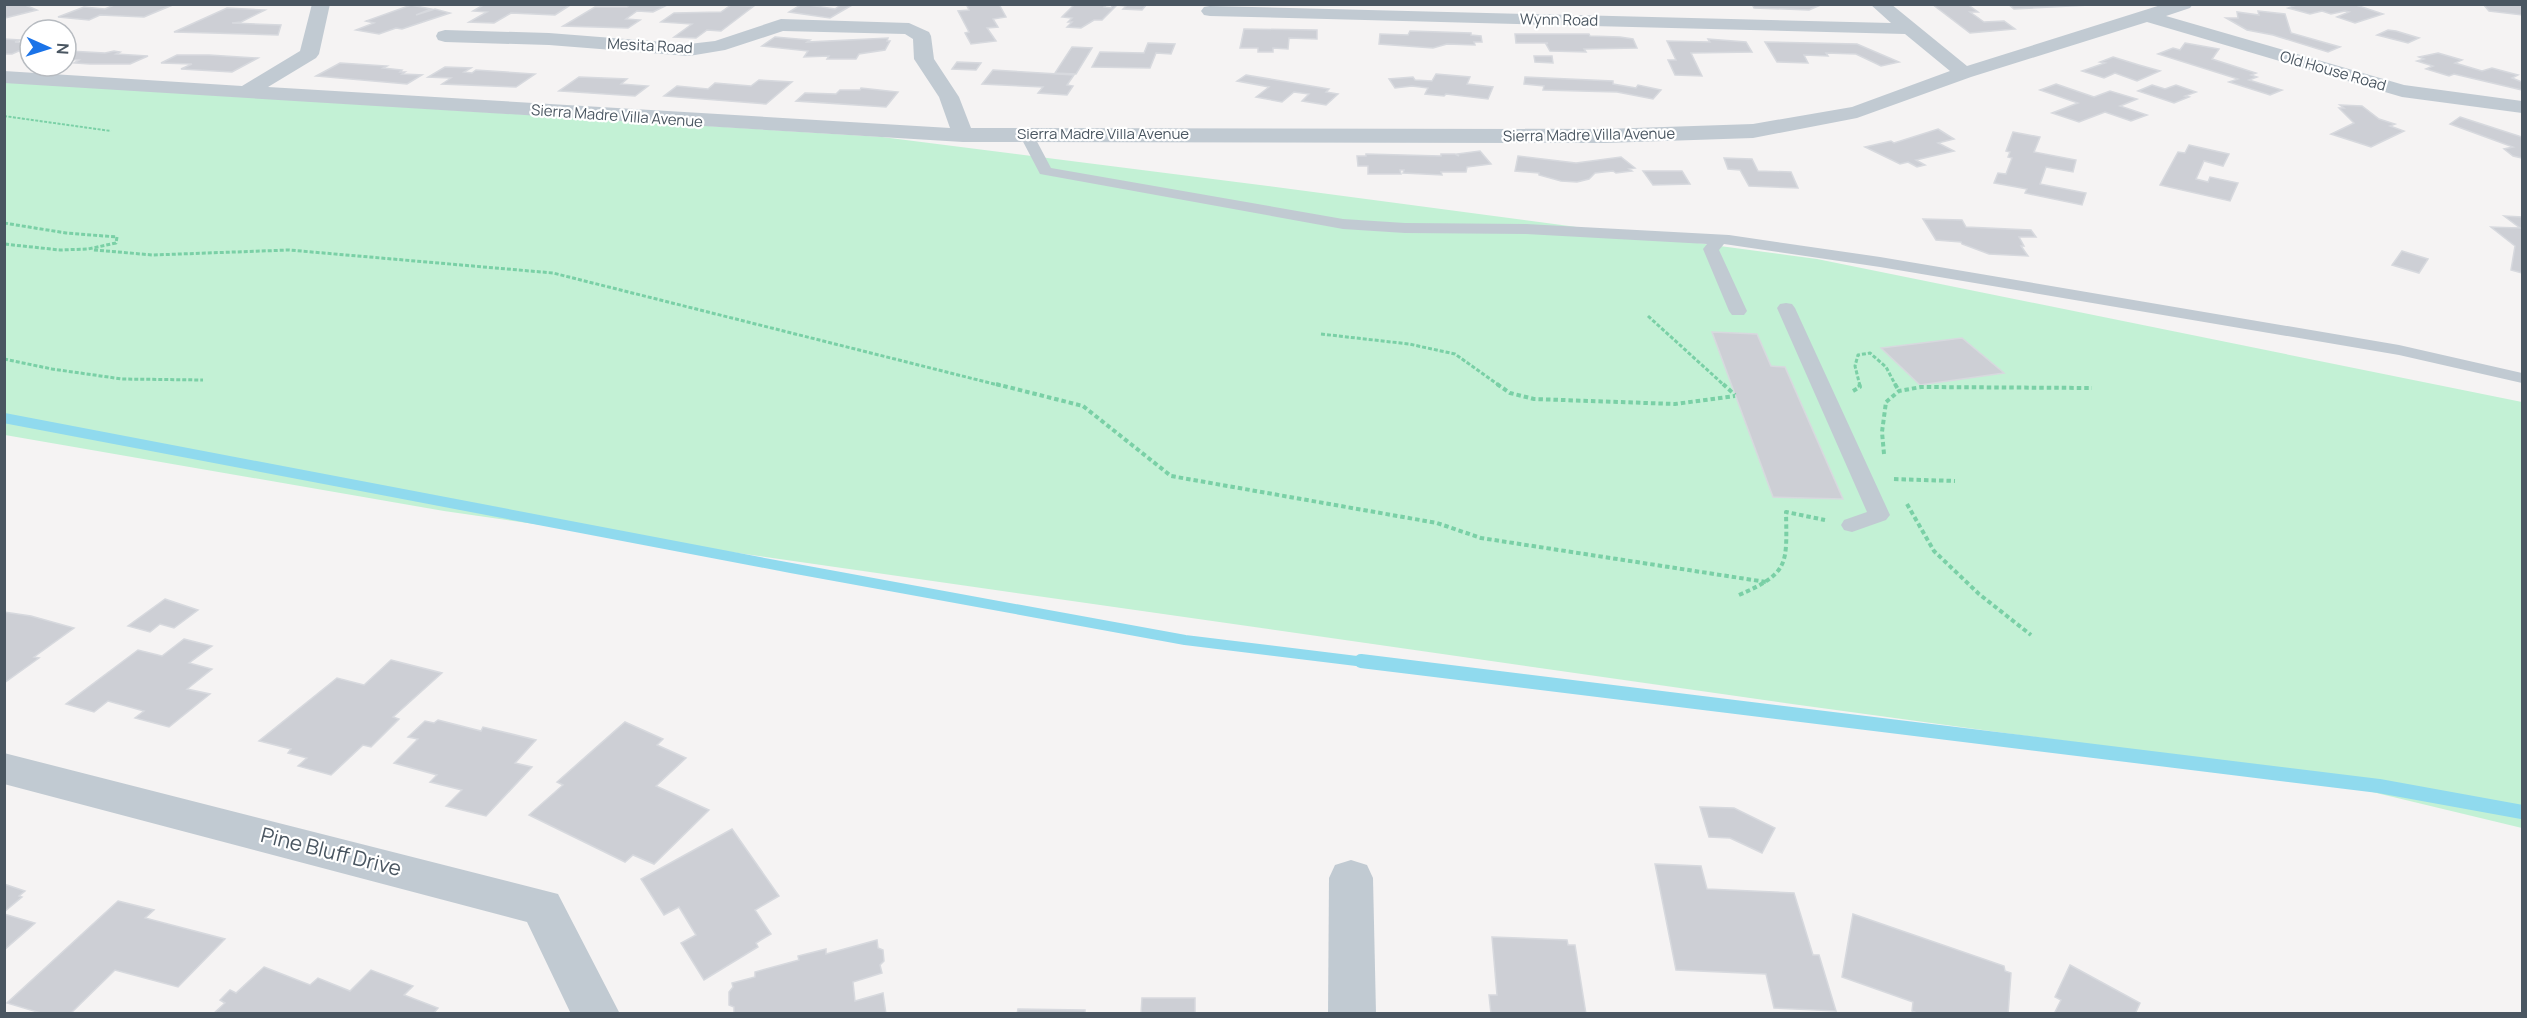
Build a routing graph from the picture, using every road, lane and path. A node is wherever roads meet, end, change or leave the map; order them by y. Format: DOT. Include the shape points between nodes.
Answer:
graph roads {
  1 [pos="321,4"];
  2 [pos="1879,4"];
  3 [pos="2184,4"];
  4 [pos="1210,11"];
  5 [pos="2148,16"];
  6 [pos="1909,29"];
  7 [pos="445,36"];
  8 [pos="1964,73"];
  9 [pos="4,77"];
  10 [pos="244,93"];
  11 [pos="2523,107"];
  12 [pos="4,116"];
  13 [pos="111,130"];
  14 [pos="1026,134"];
  15 [pos="963,135"];
  16 [pos="4,223"];
  17 [pos="1720,239"];
  18 [pos="4,244"];
  19 [pos="94,250"];
  20 [pos="1786,308"];
  21 [pos="1738,311"];
  22 [pos="1648,316"];
  23 [pos="1321,334"];
  24 [pos="4,359"];
  25 [pos="2523,378"];
  26 [pos="203,380"];
  27 [pos="2092,388"];
  28 [pos="1899,391"];
  29 [pos="1826,398"];
  30 [pos="1884,458"];
  31 [pos="1889,469"];
  32 [pos="1893,479"];
  33 [pos="1955,481"];
  34 [pos="1898,488"];
  35 [pos="1903,497"];
  36 [pos="1852,525"];
  37 [pos="1766,582"];
  38 [pos="1739,595"];
  39 [pos="2031,636"];
  40 [pos="4,768"];
  41 [pos="1352,878"];
  42 [pos="596,1014"];
  43 [pos="1352,1014"];
  1 -- 10 [label="street" via="309,54"];
  2 -- 6 [label="street"];
  3 -- 5 [label="street, Sierra Madre Villa Avenue"];
  4 -- 6 [label="street, Wynn Road"];
  5 -- 8 [label="street, Sierra Madre Villa Avenue"];
  5 -- 11 [label="street, Old House Road" via="2402,91"];
  6 -- 8 [label="street"];
  7 -- 15 [label="street, Mesita Road" via="689,50 718,46 781,25 909,29 922,36 924,59 949,97"];
  8 -- 14 [label="street, Sierra Madre Villa Avenue" via="1857,112 1753,131 1605,136"];
  9 -- 10 [label="street, Sierra Madre Villa Avenue"];
  10 -- 15 [label="street, Sierra Madre Villa Avenue"];
  12 -- 13 [label="path"];
  14 -- 15 [label="street, Sierra Madre Villa Avenue"];
  14 -- 17 [label="lane" via="1045,171 1343,224"];
  16 -- 19 [label="path" via="117,237 116,243"];
  17 -- 21 [label="lane" via="1711,249"];
  17 -- 25 [label="lane" via="1886,263 2387,348"];
  18 -- 19 [label="path"];
  19 -- 37 [label="path" via="153,255 289,250 553,273 1083,406 1171,476 1437,523 1481,538"];
  20 -- 29 [label="lane"];
  22 -- 23 [label="path" via="1735,396 1675,404 1534,399 1510,393 1455,354 1409,344"];
  24 -- 26 [label="path" via="122,379"];
  27 -- 28 [label="path" via="1921,387"];
  28 -- 29 [label="path" via="1886,367 1870,353 1858,355 1855,366 1860,387"];
  28 -- 30 [label="path" via="1886,402"];
  29 -- 36 [label="lane" via="1879,515"];
  31 -- 32 [label="path"];
  32 -- 33 [label="path"];
  32 -- 34 [label="path"];
  35 -- 39 [label="path" via="1934,551"];
  36 -- 37 [label="path" via="1786,512 1785,548 1779,572"];
  37 -- 38 [label="path"];
  40 -- 42 [label="street, Pine Bluff Drive" via="542,906"];
  41 -- 43 [label="street"];
}
